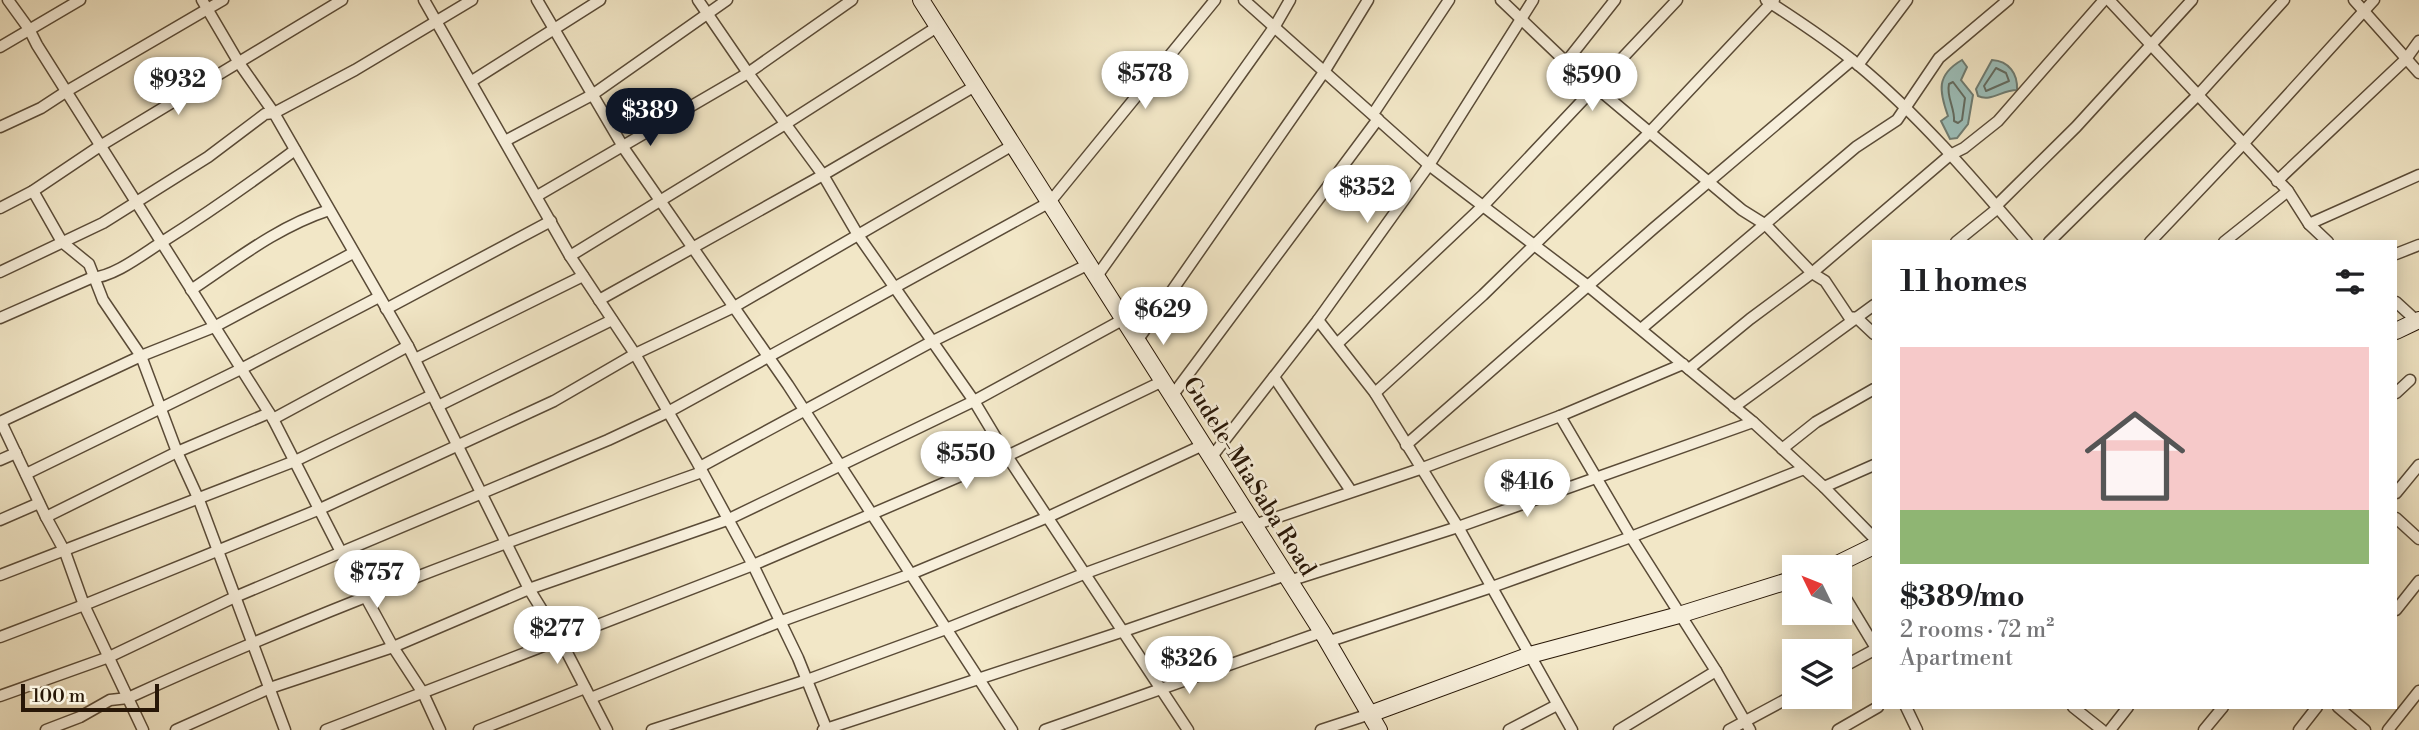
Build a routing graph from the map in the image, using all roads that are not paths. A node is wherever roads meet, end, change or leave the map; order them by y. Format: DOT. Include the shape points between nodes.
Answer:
graph roads {
  1 [pos="8,0"];
  2 [pos="80,0"];
  3 [pos="223,0"];
  4 [pos="342,0"];
  5 [pos="424,0"];
  6 [pos="472,0"];
  7 [pos="537,0"];
  8 [pos="600,0"];
  9 [pos="698,0"];
  10 [pos="727,0"];
  11 [pos="852,0"];
  12 [pos="921,0"];
  13 [pos="1215,0"];
  14 [pos="1244,0"];
  15 [pos="1290,0"];
  16 [pos="1367,0"];
  17 [pos="1449,0"];
  18 [pos="1501,0"];
  19 [pos="1532,0"];
  20 [pos="1615,0"];
  21 [pos="1676,0"];
  22 [pos="1907,0"];
  23 [pos="2008,0"];
  24 [pos="2107,0"];
  25 [pos="2192,0"];
  26 [pos="2284,0"];
  27 [pos="2354,0"];
  28 [pos="2374,0"];
  29 [pos="1770,1"];
  30 [pos="205,5"];
  31 [pos="2364,10"];
  32 [pos="707,13"];
  33 [pos="1520,18"];
  34 [pos="438,21"];
  35 [pos="1275,26"];
  36 [pos="937,27"];
  37 [pos="553,28"];
  38 [pos="29,29"];
  39 [pos="2419,41"];
  40 [pos="2152,44"];
  41 [pos="0,47"];
  42 [pos="2406,59"];
  43 [pos="1566,62"];
  44 [pos="239,63"];
  45 [pos="1855,63"];
  46 [pos="1324,72"];
  47 [pos="748,73"];
  48 [pos="2419,73"];
  49 [pos="472,82"];
  50 [pos="975,86"];
  51 [pos="1595,87"];
  52 [pos="66,92"];
  53 [pos="592,94"];
  54 [pos="2199,94"];
  55 [pos="1905,108"];
  56 [pos="274,113"];
  57 [pos="1376,117"];
  58 [pos="787,123"];
  59 [pos="0,127"];
  60 [pos="1649,133"];
  61 [pos="505,141"];
  62 [pos="2244,144"];
  63 [pos="1013,145"];
  64 [pos="100,146"];
  65 [pos="623,146"];
  66 [pos="295,150"];
  67 [pos="1950,155"];
  68 [pos="1429,165"];
  69 [pos="2419,175"];
  70 [pos="823,176"];
  71 [pos="2277,181"];
  72 [pos="1710,182"];
  73 [pos="33,191"];
  74 [pos="2288,191"];
  75 [pos="537,196"];
  76 [pos="136,202"];
  77 [pos="661,202"];
  78 [pos="1050,202"];
  79 [pos="1485,205"];
  80 [pos="1997,207"];
  81 [pos="0,208"];
  82 [pos="328,210"];
  83 [pos="551,221"];
  84 [pos="2309,224"];
  85 [pos="1766,225"];
  86 [pos="858,236"];
  87 [pos="1958,240"];
  88 [pos="2025,240"];
  89 [pos="2051,240"];
  90 [pos="2152,240"];
  91 [pos="2227,240"];
  92 [pos="2326,240"];
  93 [pos="62,242"];
  94 [pos="161,242"];
  95 [pos="1535,244"];
  96 [pos="2419,245"];
  97 [pos="694,248"];
  98 [pos="353,253"];
  99 [pos="2397,254"];
  100 [pos="570,256"];
  101 [pos="1093,270"];
  102 [pos="0,272"];
  103 [pos="1812,273"];
  104 [pos="583,276"];
  105 [pos="95,278"];
  106 [pos="1588,286"];
  107 [pos="892,287"];
  108 [pos="191,290"];
  109 [pos="379,297"];
  110 [pos="599,300"];
  111 [pos="2397,303"];
  112 [pos="734,307"];
  113 [pos="1872,307"];
  114 [pos="386,309"];
  115 [pos="1,318"];
  116 [pos="1857,318"];
  117 [pos="1124,319"];
  118 [pos="612,320"];
  119 [pos="1318,320"];
  120 [pos="2418,321"];
  121 [pos="215,327"];
  122 [pos="1641,329"];
  123 [pos="2397,331"];
  124 [pos="1872,332"];
  125 [pos="933,341"];
  126 [pos="1138,341"];
  127 [pos="1338,343"];
  128 [pos="408,346"];
  129 [pos="635,355"];
  130 [pos="141,356"];
  131 [pos="769,358"];
  132 [pos="415,359"];
  133 [pos="1686,366"];
  134 [pos="241,369"];
  135 [pos="1274,377"];
  136 [pos="2410,380"];
  137 [pos="1163,381"];
  138 [pos="1872,390"];
  139 [pos="2397,392"];
  140 [pos="1376,393"];
  141 [pos="432,395"];
  142 [pos="1172,396"];
  143 [pos="974,401"];
  144 [pos="438,406"];
  145 [pos="162,407"];
  146 [pos="1734,407"];
  147 [pos="805,411"];
  148 [pos="668,412"];
  149 [pos="271,416"];
  150 [pos="1560,416"];
  151 [pos="0,422"];
  152 [pos="1753,422"];
  153 [pos="457,444"];
  154 [pos="1406,445"];
  155 [pos="1782,449"];
  156 [pos="177,452"];
  157 [pos="1207,452"];
  158 [pos="16,453"];
  159 [pos="1007,456"];
  160 [pos="0,460"];
  161 [pos="295,461"];
  162 [pos="2419,465"];
  163 [pos="841,466"];
  164 [pos="1872,466"];
  165 [pos="1420,469"];
  166 [pos="1804,469"];
  167 [pos="701,470"];
  168 [pos="26,474"];
  169 [pos="1595,477"];
  170 [pos="1824,487"];
  171 [pos="481,491"];
  172 [pos="1351,491"];
  173 [pos="2397,492"];
  174 [pos="199,500"];
  175 [pos="39,503"];
  176 [pos="320,509"];
  177 [pos="873,515"];
  178 [pos="46,517"];
  179 [pos="1048,517"];
  180 [pos="1250,519"];
  181 [pos="2397,519"];
  182 [pos="0,520"];
  183 [pos="727,520"];
  184 [pos="1458,527"];
  185 [pos="1872,536"];
  186 [pos="1631,537"];
  187 [pos="2419,539"];
  188 [pos="506,542"];
  189 [pos="1872,547"];
  190 [pos="217,550"];
  191 [pos="65,552"];
  192 [pos="341,552"];
  193 [pos="1852,557"];
  194 [pos="753,565"];
  195 [pos="1086,573"];
  196 [pos="911,574"];
  197 [pos="0,575"];
  198 [pos="1287,578"];
  199 [pos="2419,582"];
  200 [pos="1782,583"];
  201 [pos="1492,587"];
  202 [pos="529,589"];
  203 [pos="235,597"];
  204 [pos="366,598"];
  205 [pos="84,605"];
  206 [pos="2397,609"];
  207 [pos="1852,610"];
  208 [pos="1679,615"];
  209 [pos="779,622"];
  210 [pos="946,629"];
  211 [pos="1124,631"];
  212 [pos="1324,637"];
  213 [pos="0,638"];
  214 [pos="560,639"];
  215 [pos="253,642"];
  216 [pos="1872,645"];
  217 [pos="393,647"];
  218 [pos="1872,649"];
  219 [pos="1530,655"];
  220 [pos="109,657"];
  221 [pos="1852,661"];
  222 [pos="1716,671"];
  223 [pos="979,679"];
  224 [pos="807,680"];
  225 [pos="270,688"];
  226 [pos="1161,689"];
  227 [pos="2419,691"];
  228 [pos="423,693"];
  229 [pos="588,693"];
  230 [pos="0,696"];
  231 [pos="128,698"];
  232 [pos="1782,703"];
  233 [pos="1557,705"];
  234 [pos="1875,709"];
  235 [pos="1907,709"];
  236 [pos="2075,709"];
  237 [pos="2126,709"];
  238 [pos="2221,709"];
  239 [pos="2315,709"];
  240 [pos="2340,709"];
  241 [pos="1370,715"];
  242 [pos="2091,722"];
  243 [pos="1748,726"];
  244 [pos="46,730"];
  245 [pos="143,730"];
  246 [pos="176,730"];
  247 [pos="285,730"];
  248 [pos="326,730"];
  249 [pos="440,730"];
  250 [pos="479,730"];
  251 [pos="607,730"];
  252 [pos="652,730"];
  253 [pos="825,730"];
  254 [pos="1012,730"];
  255 [pos="1045,730"];
  256 [pos="1188,730"];
  257 [pos="1321,730"];
  258 [pos="1379,730"];
  259 [pos="1509,730"];
  260 [pos="1572,730"];
  261 [pos="1619,730"];
  262 [pos="1729,730"];
  263 [pos="1838,730"];
  264 [pos="1917,730"];
  265 [pos="2082,730"];
  266 [pos="2102,730"];
  267 [pos="2110,730"];
  268 [pos="2204,730"];
  269 [pos="2299,730"];
  270 [pos="2365,730"];
  271 [pos="2388,730"];
  1 -- 38 [label="street"];
  2 -- 38 [label="street"];
  3 -- 30 [label="street"];
  4 -- 44 [label="street"];
  5 -- 34 [label="street"];
  6 -- 34 [label="street"];
  7 -- 37 [label="street"];
  8 -- 37 [label="street"];
  9 -- 32 [label="street"];
  10 -- 32 [label="street"];
  11 -- 47 [label="street"];
  12 -- 36 [label="street, Gudele-MiaSaba Road"];
  13 -- 78 [label="street"];
  14 -- 35 [label="street"];
  15 -- 35 [label="street"];
  16 -- 46 [label="street"];
  17 -- 57 [label="street"];
  18 -- 33 [label="street"];
  19 -- 33 [label="street"];
  20 -- 43 [label="street"];
  21 -- 51 [label="street"];
  22 -- 45 [label="street"];
  23 -- 55 [label="street" via="1939,58"];
  24 -- 40 [label="street"];
  24 -- 67 [label="street" via="1998,121"];
  25 -- 40 [label="street"];
  26 -- 54 [label="street"];
  27 -- 31 [label="street"];
  28 -- 31 [label="street"];
  29 -- 45 [label="street"];
  29 -- 60 [label="street"];
  30 -- 44 [label="street"];
  30 -- 52 [label="street"];
  31 -- 42 [label="street"];
  31 -- 62 [label="street"];
  32 -- 47 [label="street"];
  32 -- 53 [label="street"];
  33 -- 43 [label="street"];
  33 -- 68 [label="street"];
  34 -- 49 [label="street"];
  34 -- 56 [label="street"];
  35 -- 46 [label="street"];
  35 -- 101 [label="street"];
  36 -- 50 [label="street, Gudele-MiaSaba Road"];
  36 -- 58 [label="street"];
  37 -- 49 [label="street"];
  37 -- 53 [label="street"];
  38 -- 41 [label="street"];
  38 -- 52 [label="street"];
  39 -- 42 [label="street"];
  40 -- 54 [label="street"];
  40 -- 80 [label="street"];
  42 -- 48 [label="street"];
  42 -- 71 [label="street"];
  43 -- 51 [label="street"];
  44 -- 56 [label="street"];
  44 -- 64 [label="street"];
  45 -- 55 [label="street"];
  45 -- 72 [label="street"];
  46 -- 57 [label="street"];
  46 -- 126 [label="street"];
  47 -- 58 [label="street"];
  47 -- 65 [label="street"];
  49 -- 61 [label="street"];
  50 -- 63 [label="street, Gudele-MiaSaba Road"];
  50 -- 70 [label="street"];
  51 -- 60 [label="street"];
  51 -- 79 [label="street"];
  52 -- 59 [label="street"];
  52 -- 64 [label="street"];
  53 -- 61 [label="street"];
  53 -- 65 [label="street"];
  54 -- 62 [label="street"];
  54 -- 89 [label="street"];
  55 -- 67 [label="street"];
  55 -- 85 [label="street"];
  56 -- 66 [label="street"];
  56 -- 76 [label="street" via="265,114"];
  57 -- 68 [label="street"];
  57 -- 142 [label="street"];
  58 -- 70 [label="street"];
  58 -- 77 [label="street"];
  60 -- 72 [label="street"];
  60 -- 95 [label="street"];
  61 -- 75 [label="street"];
  62 -- 71 [label="street"];
  62 -- 90 [label="street"];
  63 -- 78 [label="street, Gudele-MiaSaba Road"];
  63 -- 86 [label="street"];
  64 -- 73 [label="street"];
  64 -- 76 [label="street"];
  65 -- 75 [label="street"];
  65 -- 77 [label="street"];
  66 -- 82 [label="street"];
  66 -- 94 [label="street" via="222,205"];
  67 -- 80 [label="street"];
  67 -- 103 [label="street"];
  68 -- 79 [label="street"];
  68 -- 119 [label="street"];
  69 -- 84 [label="street"];
  70 -- 86 [label="street"];
  70 -- 97 [label="street"];
  71 -- 74 [label="street"];
  72 -- 85 [label="street"];
  72 -- 106 [label="street"];
  73 -- 81 [label="street"];
  73 -- 93 [label="street"];
  74 -- 84 [label="street"];
  74 -- 91 [label="street"];
  75 -- 83 [label="street"];
  76 -- 93 [label="street"];
  76 -- 94 [label="street"];
  77 -- 97 [label="street"];
  77 -- 100 [label="street"];
  78 -- 101 [label="street, Gudele-MiaSaba Road"];
  78 -- 107 [label="street"];
  79 -- 95 [label="street"];
  79 -- 127 [label="street"];
  80 -- 87 [label="street"];
  80 -- 88 [label="street"];
  82 -- 98 [label="street"];
  82 -- 108 [label="street" via="262,240"];
  83 -- 100 [label="street"];
  83 -- 114 [label="street"];
  84 -- 92 [label="street"];
  85 -- 103 [label="street"];
  85 -- 122 [label="street"];
  86 -- 107 [label="street"];
  86 -- 112 [label="street"];
  93 -- 102 [label="street"];
  93 -- 105 [label="street" via="89,264"];
  94 -- 105 [label="street"];
  94 -- 108 [label="street"];
  95 -- 106 [label="street"];
  95 -- 140 [label="street"];
  96 -- 99 [label="street"];
  97 -- 110 [label="street"];
  97 -- 112 [label="street"];
  98 -- 109 [label="street"];
  98 -- 121 [label="street"];
  100 -- 104 [label="street"];
  101 -- 117 [label="street, Gudele-MiaSaba Road"];
  101 -- 125 [label="street"];
  103 -- 116 [label="street" via="1825,281 1850,317"];
  103 -- 133 [label="street"];
  104 -- 110 [label="street"];
  104 -- 132 [label="street"];
  105 -- 115 [label="street"];
  105 -- 130 [label="street" via="103,300"];
  106 -- 122 [label="street"];
  106 -- 154 [label="street"];
  107 -- 125 [label="street"];
  107 -- 131 [label="street"];
  108 -- 121 [label="street"];
  109 -- 114 [label="street"];
  109 -- 134 [label="street"];
  110 -- 118 [label="street"];
  111 -- 120 [label="street"];
  112 -- 129 [label="street"];
  112 -- 131 [label="street"];
  113 -- 116 [label="street"];
  114 -- 128 [label="street"];
  116 -- 124 [label="street"];
  116 -- 146 [label="street"];
  117 -- 126 [label="street, Gudele-MiaSaba Road"];
  117 -- 143 [label="street"];
  118 -- 129 [label="street"];
  118 -- 144 [label="street"];
  119 -- 127 [label="street"];
  119 -- 135 [label="street"];
  120 -- 123 [label="street"];
  121 -- 130 [label="street"];
  121 -- 134 [label="street"];
  122 -- 133 [label="street"];
  125 -- 143 [label="street"];
  125 -- 147 [label="street"];
  126 -- 137 [label="street, Gudele-MiaSaba Road"];
  127 -- 140 [label="street"];
  128 -- 132 [label="street"];
  128 -- 149 [label="street"];
  129 -- 148 [label="street"];
  129 -- 153 [label="street" via="554,401"];
  130 -- 145 [label="street"];
  130 -- 151 [label="street"];
  131 -- 147 [label="street"];
  131 -- 148 [label="street"];
  132 -- 141 [label="street"];
  133 -- 146 [label="street"];
  133 -- 150 [label="street"];
  134 -- 145 [label="street"];
  134 -- 149 [label="street"];
  135 -- 157 [label="street"];
  135 -- 172 [label="street"];
  136 -- 139 [label="street"];
  137 -- 142 [label="street, Gudele-MiaSaba Road"];
  137 -- 159 [label="street"];
  138 -- 155 [label="street" via="1816,422"];
  140 -- 154 [label="street"];
  141 -- 144 [label="street"];
  141 -- 161 [label="street"];
  142 -- 157 [label="street, Gudele-MiaSaba Road"];
  143 -- 159 [label="street"];
  143 -- 163 [label="street"];
  144 -- 153 [label="street"];
  145 -- 156 [label="street"];
  145 -- 168 [label="street"];
  146 -- 152 [label="street"];
  147 -- 163 [label="street"];
  147 -- 167 [label="street"];
  148 -- 167 [label="street"];
  148 -- 171 [label="street"];
  149 -- 156 [label="street"];
  149 -- 161 [label="street"];
  150 -- 165 [label="street"];
  150 -- 169 [label="street"];
  151 -- 158 [label="street"];
  152 -- 155 [label="street"];
  152 -- 169 [label="street"];
  153 -- 171 [label="street"];
  153 -- 176 [label="street"];
  154 -- 165 [label="street"];
  155 -- 166 [label="street"];
  156 -- 174 [label="street"];
  156 -- 178 [label="street"];
  157 -- 179 [label="street"];
  157 -- 180 [label="street, Gudele-MiaSaba Road"];
  158 -- 160 [label="street"];
  158 -- 168 [label="street"];
  159 -- 177 [label="street"];
  159 -- 179 [label="street"];
  161 -- 174 [label="street"];
  161 -- 176 [label="street"];
  162 -- 173 [label="street"];
  163 -- 177 [label="street"];
  163 -- 183 [label="street"];
  164 -- 170 [label="street"];
  165 -- 172 [label="street"];
  165 -- 184 [label="street"];
  166 -- 170 [label="street"];
  166 -- 186 [label="street"];
  167 -- 183 [label="street"];
  167 -- 188 [label="street"];
  168 -- 175 [label="street"];
  169 -- 184 [label="street"];
  169 -- 186 [label="street"];
  170 -- 185 [label="street"];
  171 -- 188 [label="street"];
  171 -- 192 [label="street"];
  172 -- 180 [label="street"];
  174 -- 190 [label="street"];
  174 -- 191 [label="street"];
  175 -- 178 [label="street"];
  175 -- 182 [label="street"];
  176 -- 190 [label="street"];
  176 -- 192 [label="street"];
  177 -- 194 [label="street"];
  177 -- 196 [label="street"];
  178 -- 191 [label="street"];
  179 -- 195 [label="street"];
  179 -- 196 [label="street"];
  180 -- 195 [label="street"];
  180 -- 198 [label="street, Gudele-MiaSaba Road"];
  181 -- 187 [label="street"];
  183 -- 194 [label="street"];
  183 -- 202 [label="street"];
  184 -- 198 [label="street"];
  184 -- 201 [label="street"];
  186 -- 201 [label="street"];
  186 -- 208 [label="street"];
  188 -- 202 [label="street"];
  188 -- 204 [label="street"];
  189 -- 193 [label="street"];
  190 -- 203 [label="street"];
  190 -- 205 [label="street"];
  191 -- 197 [label="street"];
  191 -- 205 [label="street"];
  192 -- 203 [label="street"];
  192 -- 204 [label="street"];
  194 -- 209 [label="street"];
  194 -- 214 [label="street"];
  195 -- 210 [label="street"];
  195 -- 211 [label="street"];
  196 -- 209 [label="street"];
  196 -- 210 [label="street"];
  198 -- 211 [label="street"];
  198 -- 212 [label="street, Gudele-MiaSaba Road"];
  199 -- 206 [label="street"];
  200 -- 208 [label="street"];
  201 -- 212 [label="street"];
  201 -- 219 [label="street"];
  202 -- 214 [label="street"];
  202 -- 217 [label="street"];
  203 -- 215 [label="street"];
  203 -- 220 [label="street"];
  204 -- 215 [label="street"];
  204 -- 217 [label="street"];
  205 -- 213 [label="street"];
  205 -- 220 [label="street"];
  207 -- 216 [label="street"];
  208 -- 219 [label="street"];
  208 -- 222 [label="street"];
  209 -- 224 [label="street"];
  209 -- 229 [label="street"];
  210 -- 223 [label="street"];
  210 -- 224 [label="street"];
  211 -- 223 [label="street"];
  211 -- 226 [label="street"];
  212 -- 226 [label="street"];
  212 -- 241 [label="street, Gudele-MiaSaba Road"];
  214 -- 228 [label="street"];
  214 -- 229 [label="street"];
  215 -- 225 [label="street"];
  215 -- 231 [label="street"];
  217 -- 225 [label="street"];
  217 -- 228 [label="street"];
  218 -- 221 [label="street"];
  219 -- 233 [label="street"];
  219 -- 241 [label="street"];
  220 -- 230 [label="street"];
  220 -- 231 [label="street"];
  222 -- 243 [label="street"];
  222 -- 261 [label="street"];
  223 -- 253 [label="street"];
  223 -- 254 [label="street"];
  224 -- 252 [label="street"];
  224 -- 253 [label="street"];
  225 -- 246 [label="street"];
  225 -- 247 [label="street"];
  226 -- 255 [label="street"];
  226 -- 256 [label="street"];
  227 -- 271 [label="street"];
  228 -- 248 [label="street"];
  228 -- 249 [label="street"];
  229 -- 250 [label="street"];
  229 -- 251 [label="street"];
  231 -- 244 [label="street" via="110,700"];
  231 -- 245 [label="street"];
  232 -- 243 [label="street"];
  233 -- 259 [label="street"];
  233 -- 260 [label="street"];
  234 -- 263 [label="street"];
  235 -- 264 [label="street"];
  236 -- 242 [label="street"];
  237 -- 267 [label="street"];
  238 -- 268 [label="street"];
  239 -- 269 [label="street"];
  240 -- 270 [label="street"];
  241 -- 257 [label="street"];
  241 -- 258 [label="street, Gudele-MiaSaba Road"];
  242 -- 265 [label="street"];
  242 -- 266 [label="street"];
  243 -- 262 [label="street"];
}
